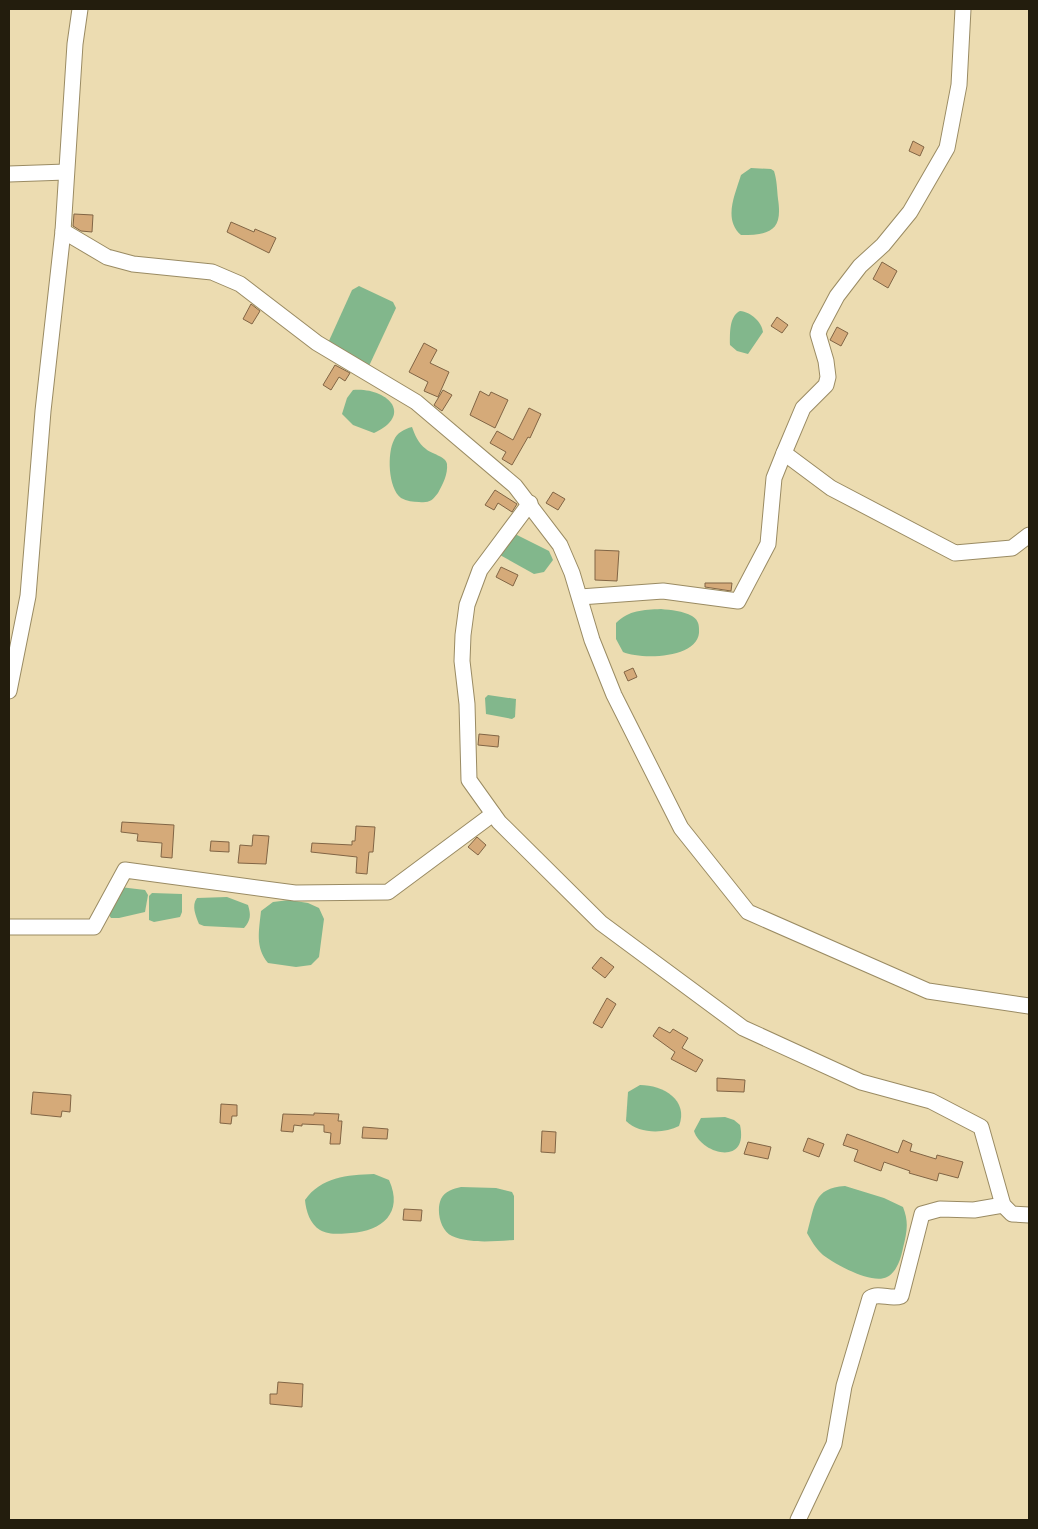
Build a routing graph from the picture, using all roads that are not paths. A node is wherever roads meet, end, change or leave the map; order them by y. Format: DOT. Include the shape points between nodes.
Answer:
graph roads {
  1 [pos="80,9"];
  2 [pos="963,9"];
  3 [pos="66,172"];
  4 [pos="9,174"];
  5 [pos="63,230"];
  6 [pos="784,453"];
  7 [pos="530,502"];
  8 [pos="1029,535"];
  9 [pos="580,597"];
  10 [pos="9,691"];
  11 [pos="493,814"];
  12 [pos="9,927"];
  13 [pos="1029,1006"];
  14 [pos="1003,1204"];
  15 [pos="1029,1215"];
  16 [pos="798,1520"];
  1 -- 3 [label="street"];
  2 -- 6 [label="street" via="960,85 946,148 910,212 883,245 860,266 837,296 820,328 818,334 828,377 826,385 804,408"];
  3 -- 4 [label="street"];
  3 -- 5 [label="street"];
  5 -- 7 [label="street" via="107,257 133,264 212,272 240,284 317,343 416,402"];
  5 -- 10 [label="street" via="43,411 28,596"];
  6 -- 8 [label="street" via="831,488 955,552 1012,548"];
  6 -- 9 [label="street" via="774,478 768,544 738,601 663,590"];
  7 -- 9 [label="street" via="560,545"];
  7 -- 11 [label="street" via="480,570 468,605 463,635 469,780"];
  9 -- 13 [label="street" via="592,640 614,695 681,828 748,912 928,990"];
  11 -- 12 [label="street" via="388,892 295,893 125,870 94,927"];
  11 -- 14 [label="street" via="600,923 743,1028 861,1082 931,1101 981,1128"];
  14 -- 15 [label="street" via="1012,1214"];
  14 -- 16 [label="street" via="974,1210 940,1209 922,1214 901,1296 870,1298 844,1386 834,1444"];
}
